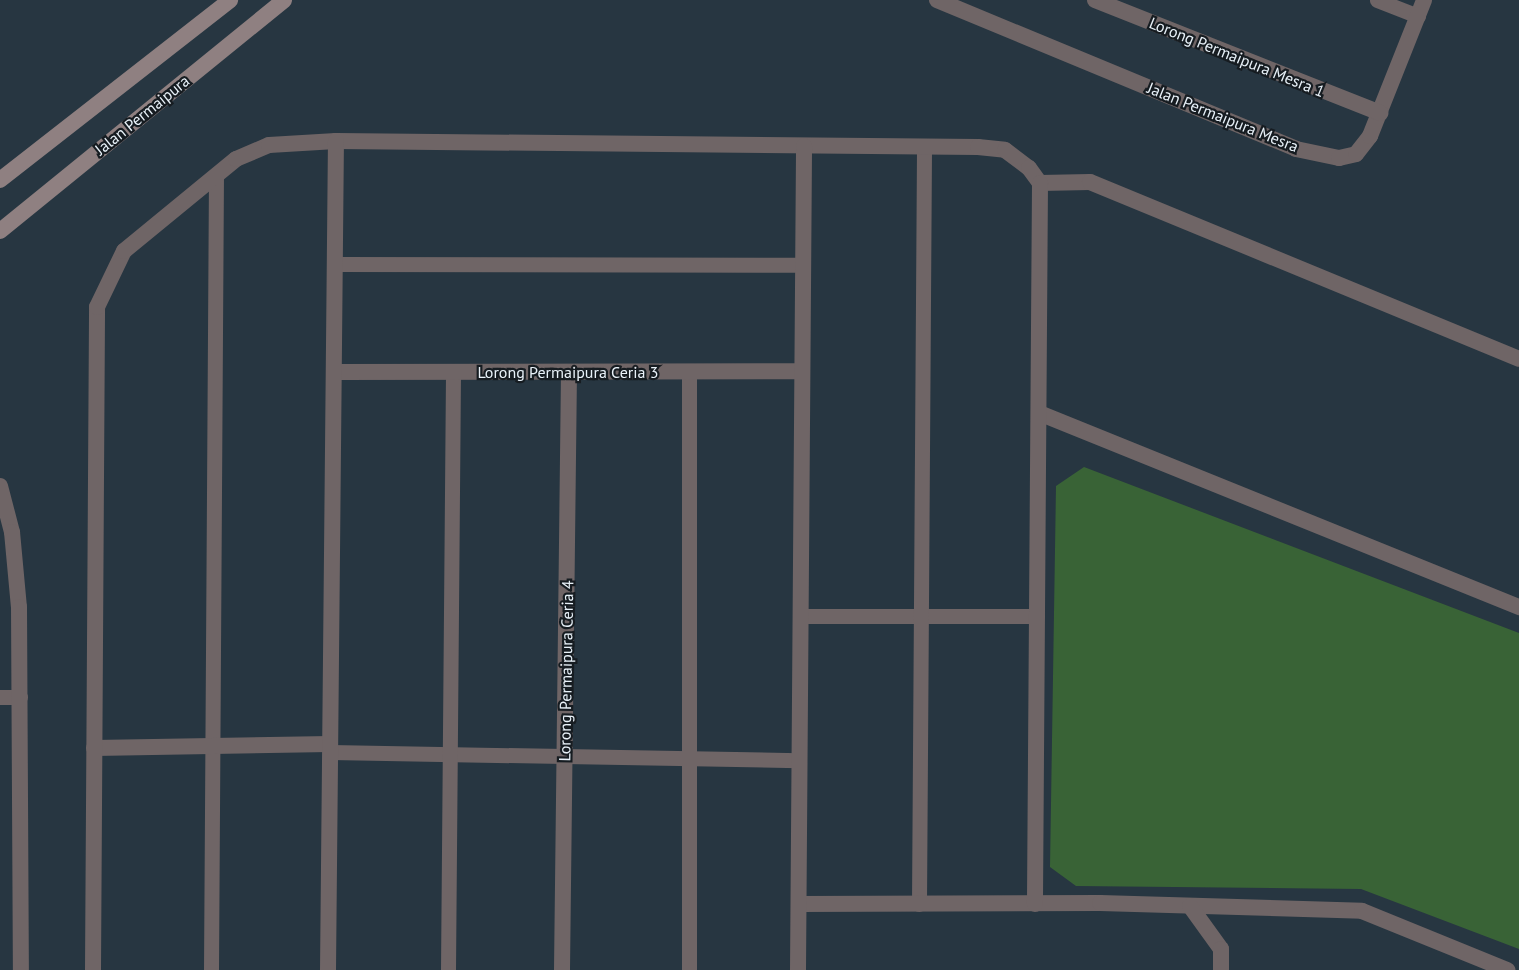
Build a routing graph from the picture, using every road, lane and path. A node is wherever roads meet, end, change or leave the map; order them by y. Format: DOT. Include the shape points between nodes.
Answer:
graph roads {
  1 [pos="230,0"];
  2 [pos="284,0"];
  3 [pos="937,0"];
  4 [pos="1377,0"];
  5 [pos="1104,2"];
  6 [pos="1421,8"];
  7 [pos="1380,113"];
  8 [pos="336,141"];
  9 [pos="804,146"];
  10 [pos="924,147"];
  11 [pos="216,175"];
  12 [pos="0,180"];
  13 [pos="1040,183"];
  14 [pos="0,231"];
  15 [pos="335,264"];
  16 [pos="803,265"];
  17 [pos="1519,358"];
  18 [pos="689,371"];
  19 [pos="802,371"];
  20 [pos="334,372"];
  21 [pos="453,372"];
  22 [pos="569,372"];
  23 [pos="1039,413"];
  24 [pos="0,486"];
  25 [pos="1519,608"];
  26 [pos="800,616"];
  27 [pos="921,616"];
  28 [pos="1037,616"];
  29 [pos="0,697"];
  30 [pos="20,697"];
  31 [pos="213,746"];
  32 [pos="94,748"];
  33 [pos="330,748"];
  34 [pos="450,755"];
  35 [pos="565,756"];
  36 [pos="689,758"];
  37 [pos="800,760"];
  38 [pos="799,904"];
  39 [pos="919,904"];
  40 [pos="1035,904"];
  41 [pos="1190,906"];
  42 [pos="21,970"];
  43 [pos="93,970"];
  44 [pos="211,970"];
  45 [pos="328,970"];
  46 [pos="448,970"];
  47 [pos="562,970"];
  48 [pos="689,970"];
  49 [pos="798,970"];
  50 [pos="1221,970"];
  51 [pos="1507,970"];
  1 -- 12 [label="main road"];
  2 -- 14 [label="main road, Jalan Permaipura"];
  3 -- 7 [label="street, Jalan Permaipura Mesra" via="1307,151 1339,158 1356,154"];
  4 -- 6 [label="lane"];
  5 -- 7 [label="street, Lorong Permaipura Mesra 1"];
  6 -- 7 [label="street, Jalan Permaipura Mesra"];
  8 -- 9 [label="street"];
  8 -- 11 [label="street" via="269,145 236,159"];
  8 -- 15 [label="street"];
  9 -- 10 [label="street"];
  9 -- 16 [label="street"];
  10 -- 13 [label="street" via="1005,150"];
  10 -- 27 [label="lane"];
  11 -- 31 [label="lane"];
  11 -- 32 [label="street" via="124,252 97,307"];
  13 -- 17 [label="street" via="1090,182"];
  13 -- 23 [label="street"];
  15 -- 16 [label="lane"];
  15 -- 20 [label="street"];
  16 -- 19 [label="street"];
  18 -- 19 [label="street, Lorong Permaipura Ceria 3"];
  18 -- 22 [label="street, Lorong Permaipura Ceria 3"];
  18 -- 36 [label="lane"];
  19 -- 26 [label="street"];
  20 -- 21 [label="street, Lorong Permaipura Ceria 3"];
  20 -- 33 [label="street"];
  21 -- 22 [label="street, Lorong Permaipura Ceria 3"];
  21 -- 34 [label="lane"];
  22 -- 35 [label="street, Lorong Permaipura Ceria 4"];
  23 -- 25 [label="street"];
  23 -- 28 [label="street"];
  24 -- 30 [label="street" via="12,532"];
  26 -- 27 [label="lane"];
  26 -- 37 [label="street"];
  27 -- 28 [label="lane"];
  27 -- 39 [label="lane"];
  28 -- 40 [label="street"];
  29 -- 30 [label="lane"];
  30 -- 42 [label="street"];
  31 -- 32 [label="street"];
  31 -- 33 [label="street"];
  31 -- 44 [label="lane"];
  32 -- 43 [label="street"];
  33 -- 34 [label="lane"];
  33 -- 45 [label="street"];
  34 -- 35 [label="lane"];
  34 -- 46 [label="lane"];
  35 -- 36 [label="lane"];
  35 -- 47 [label="street, Lorong Permaipura Ceria 4"];
  36 -- 37 [label="lane"];
  36 -- 48 [label="lane"];
  37 -- 38 [label="street"];
  38 -- 39 [label="street"];
  38 -- 49 [label="street"];
  39 -- 40 [label="street"];
  40 -- 41 [label="street"];
  41 -- 50 [label="street" via="1221,949"];
  41 -- 51 [label="street" via="1362,911"];
}
